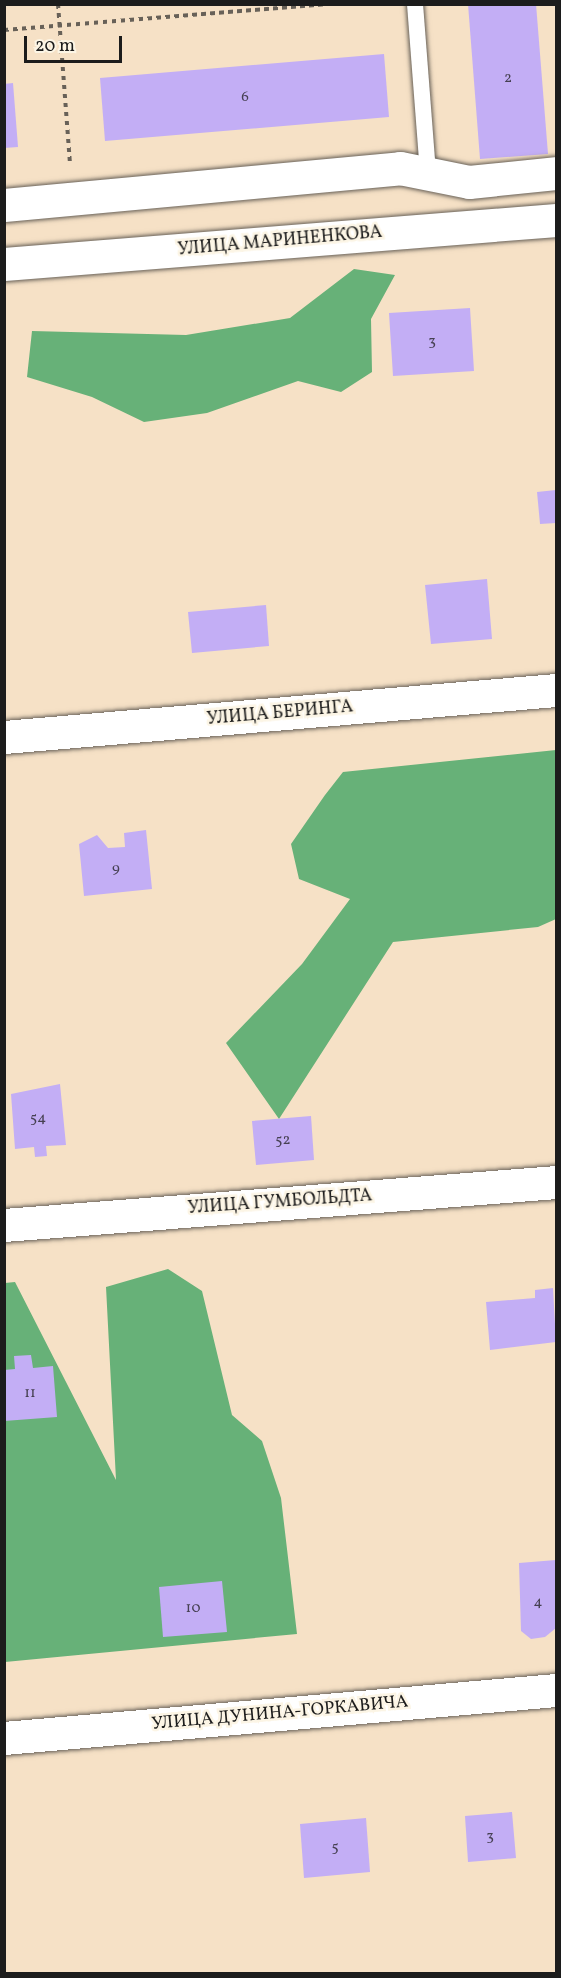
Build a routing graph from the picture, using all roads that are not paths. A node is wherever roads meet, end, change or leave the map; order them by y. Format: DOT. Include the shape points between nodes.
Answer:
graph roads {
  1 [pos="415,4"];
  2 [pos="428,173"];
  3 [pos="556,173"];
  4 [pos="4,205"];
  5 [pos="556,220"];
  6 [pos="4,264"];
  7 [pos="556,690"];
  8 [pos="4,737"];
  9 [pos="556,1182"];
  10 [pos="4,1225"];
  11 [pos="556,1690"];
  12 [pos="4,1738"];
  1 -- 2 [label="lane"];
  2 -- 3 [label="street" via="469,182"];
  2 -- 4 [label="street" via="400,168"];
  5 -- 6 [label="street, УЛИЦА МАРИНЕНКОВА"];
  7 -- 8 [label="street, УЛИЦА БЕРИНГА"];
  9 -- 10 [label="street, УЛИЦА ГУМБОЛЬДТА"];
  11 -- 12 [label="street, УЛИЦА ДУНИНА-ГОРКАВИЧА"];
}
